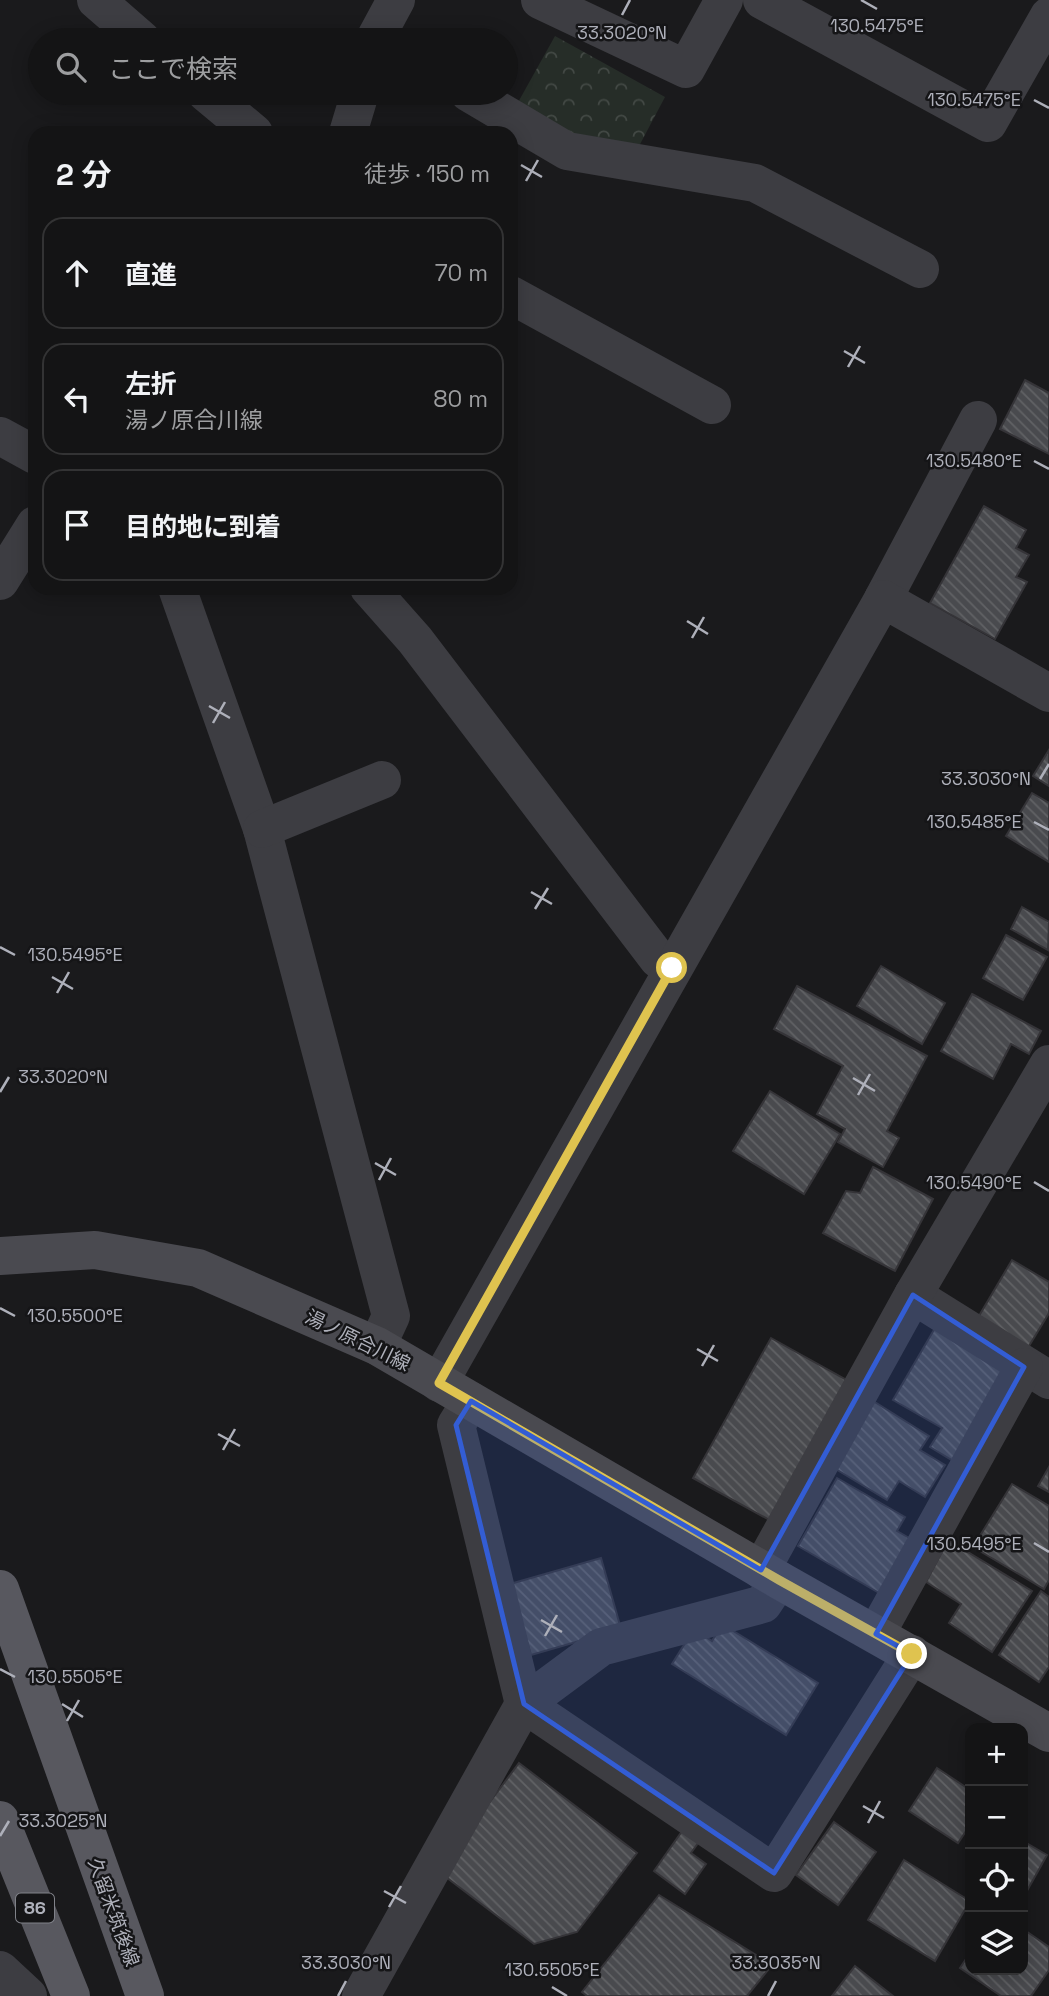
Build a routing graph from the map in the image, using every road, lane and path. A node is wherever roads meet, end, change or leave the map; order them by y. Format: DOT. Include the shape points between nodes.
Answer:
graph roads {
  1 [pos="96,0"];
  2 [pos="396,0"];
  3 [pos="540,0"];
  4 [pos="724,0"];
  5 [pos="762,0"];
  6 [pos="1049,16"];
  7 [pos="128,28"];
  8 [pos="382,28"];
  9 [pos="220,105"];
  10 [pos="356,105"];
  11 [pos="489,105"];
  12 [pos="245,126"];
  13 [pos="350,126"];
  14 [pos="920,269"];
  15 [pos="518,299"];
  16 [pos="712,405"];
  17 [pos="978,421"];
  18 [pos="0,436"];
  19 [pos="28,451"];
  20 [pos="28,536"];
  21 [pos="0,581"];
  22 [pos="179,595"];
  23 [pos="375,595"];
  24 [pos="883,599"];
  25 [pos="1049,693"];
  26 [pos="382,780"];
  27 [pos="262,830"];
  28 [pos="672,968"];
  29 [pos="1049,1063"];
  30 [pos="0,1256"];
  31 [pos="913,1295"];
  32 [pos="377,1346"];
  33 [pos="1037,1373"];
  34 [pos="455,1392"];
  35 [pos="770,1575"];
  36 [pos="0,1589"];
  37 [pos="876,1634"];
  38 [pos="912,1654"];
  39 [pos="524,1704"];
  40 [pos="1049,1733"];
  41 [pos="0,1820"];
  42 [pos="0,1970"];
  43 [pos="28,1996"];
  44 [pos="71,1996"];
  45 [pos="145,1996"];
  46 [pos="361,1996"];
  1 -- 7 [label="street"];
  2 -- 8 [label="street"];
  3 -- 4 [label="street" via="686,69"];
  5 -- 6 [label="street" via="988,123"];
  9 -- 12 [label="street"];
  10 -- 13 [label="street"];
  11 -- 14 [label="street" via="567,151 755,183"];
  15 -- 16 [label="street"];
  17 -- 24 [label="street"];
  18 -- 19 [label="street"];
  20 -- 21 [label="street"];
  22 -- 27 [label="street"];
  23 -- 28 [label="street" via="415,640 657,960"];
  24 -- 25 [label="street"];
  24 -- 28 [label="street"];
  26 -- 27 [label="street"];
  27 -- 32 [label="street" via="391,1316"];
  28 -- 34 [label="street"];
  29 -- 31 [label="street"];
  30 -- 32 [label="main road, 湯ノ原合川線" via="95,1251 198,1268"];
  31 -- 33 [label="street"];
  31 -- 35 [label="street"];
  32 -- 34 [label="main road, 湯ノ原合川線"];
  33 -- 37 [label="street"];
  34 -- 35 [label="main road, 湯ノ原合川線"];
  34 -- 39 [label="street" via="456,1425"];
  35 -- 37 [label="main road, 湯ノ原合川線"];
  35 -- 39 [label="street" via="764,1604 601,1647"];
  36 -- 45 [label="main road, 久留米筑後線"];
  37 -- 38 [label="main road, 湯ノ原合川線"];
  38 -- 39 [label="street" via="774,1874"];
  38 -- 40 [label="main road, 湯ノ原合川線"];
  39 -- 46 [label="street"];
  41 -- 44 [label="main road, 86"];
  42 -- 43 [label="street"];
}
